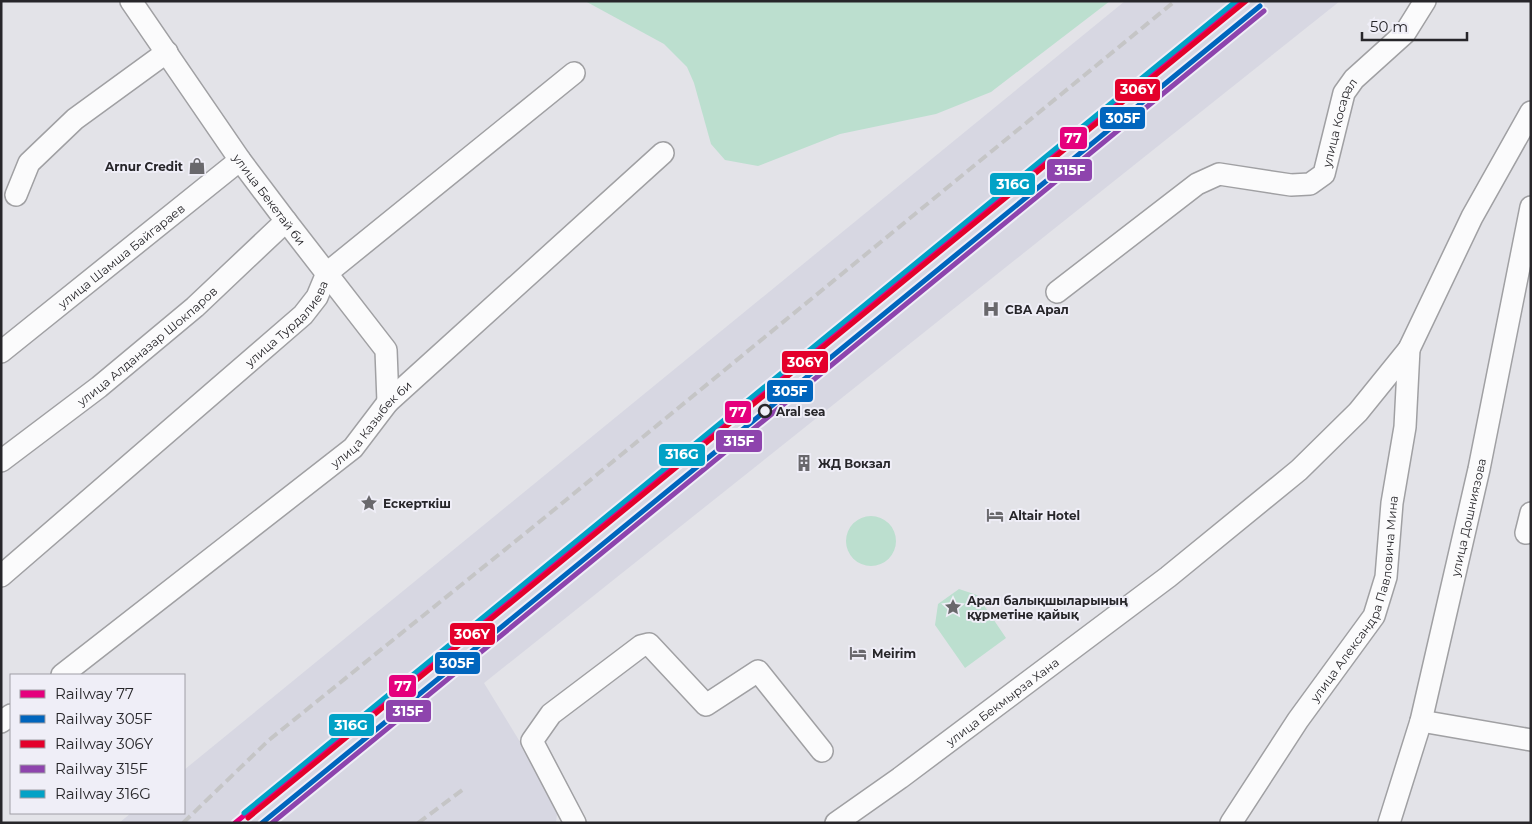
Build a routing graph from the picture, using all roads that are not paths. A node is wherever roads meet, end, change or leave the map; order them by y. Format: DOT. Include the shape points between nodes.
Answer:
graph roads {
  1 [pos="131,1"];
  2 [pos="1425,1"];
  3 [pos="167,52"];
  4 [pos="574,73"];
  5 [pos="1531,112"];
  6 [pos="663,153"];
  7 [pos="240,160"];
  8 [pos="16,196"];
  9 [pos="1531,207"];
  10 [pos="286,221"];
  11 [pos="327,273"];
  12 [pos="1057,292"];
  13 [pos="1409,348"];
  14 [pos="1,352"];
  15 [pos="388,402"];
  16 [pos="1,461"];
  17 [pos="1,576"];
  18 [pos="63,674"];
  19 [pos="1421,721"];
  20 [pos="1531,740"];
  21 [pos="822,751"];
  22 [pos="575,823"];
  23 [pos="836,823"];
  24 [pos="1231,823"];
  25 [pos="1389,823"];
  1 -- 3 [label="street, улица Бекетай би"];
  2 -- 12 [label="street, улица Косарал" via="1405,32 1354,79 1344,93 1324,174 1310,184 1291,185 1219,174 1197,184"];
  3 -- 7 [label="street, улица Бекетай би"];
  3 -- 8 [label="street" via="75,119 29,163"];
  4 -- 11 [label="street, улица Турдалиева"];
  5 -- 13 [label="street" via="1472,217"];
  6 -- 15 [label="street, улица Казыбек би"];
  7 -- 10 [label="street, улица Бекетай би"];
  7 -- 14 [label="street, улица Шамша Байгараев"];
  9 -- 19 [label="street, улица Дошниязова" via="1479,469"];
  10 -- 11 [label="street, улица Бекетай би"];
  10 -- 16 [label="street, улица Алданазар Шокпаров" via="195,307 99,387"];
  11 -- 15 [label="street, улица Бекетай би" via="386,350"];
  11 -- 17 [label="street, улица Турдалиева" via="317,297 303,315"];
  13 -- 23 [label="street, улица Бекмырза Хана" via="1358,412 1299,470 1168,576"];
  13 -- 24 [label="street, улица Александра Павловича Мина" via="1405,427 1392,503 1386,577 1374,616 1298,720"];
  15 -- 18 [label="street, улица Казыбек би" via="353,448"];
  19 -- 20 [label="street"];
  19 -- 25 [label="street, улица Дошниязова"];
  21 -- 22 [label="street" via="758,672 706,705 649,644 641,646 551,714 532,741"];
}
